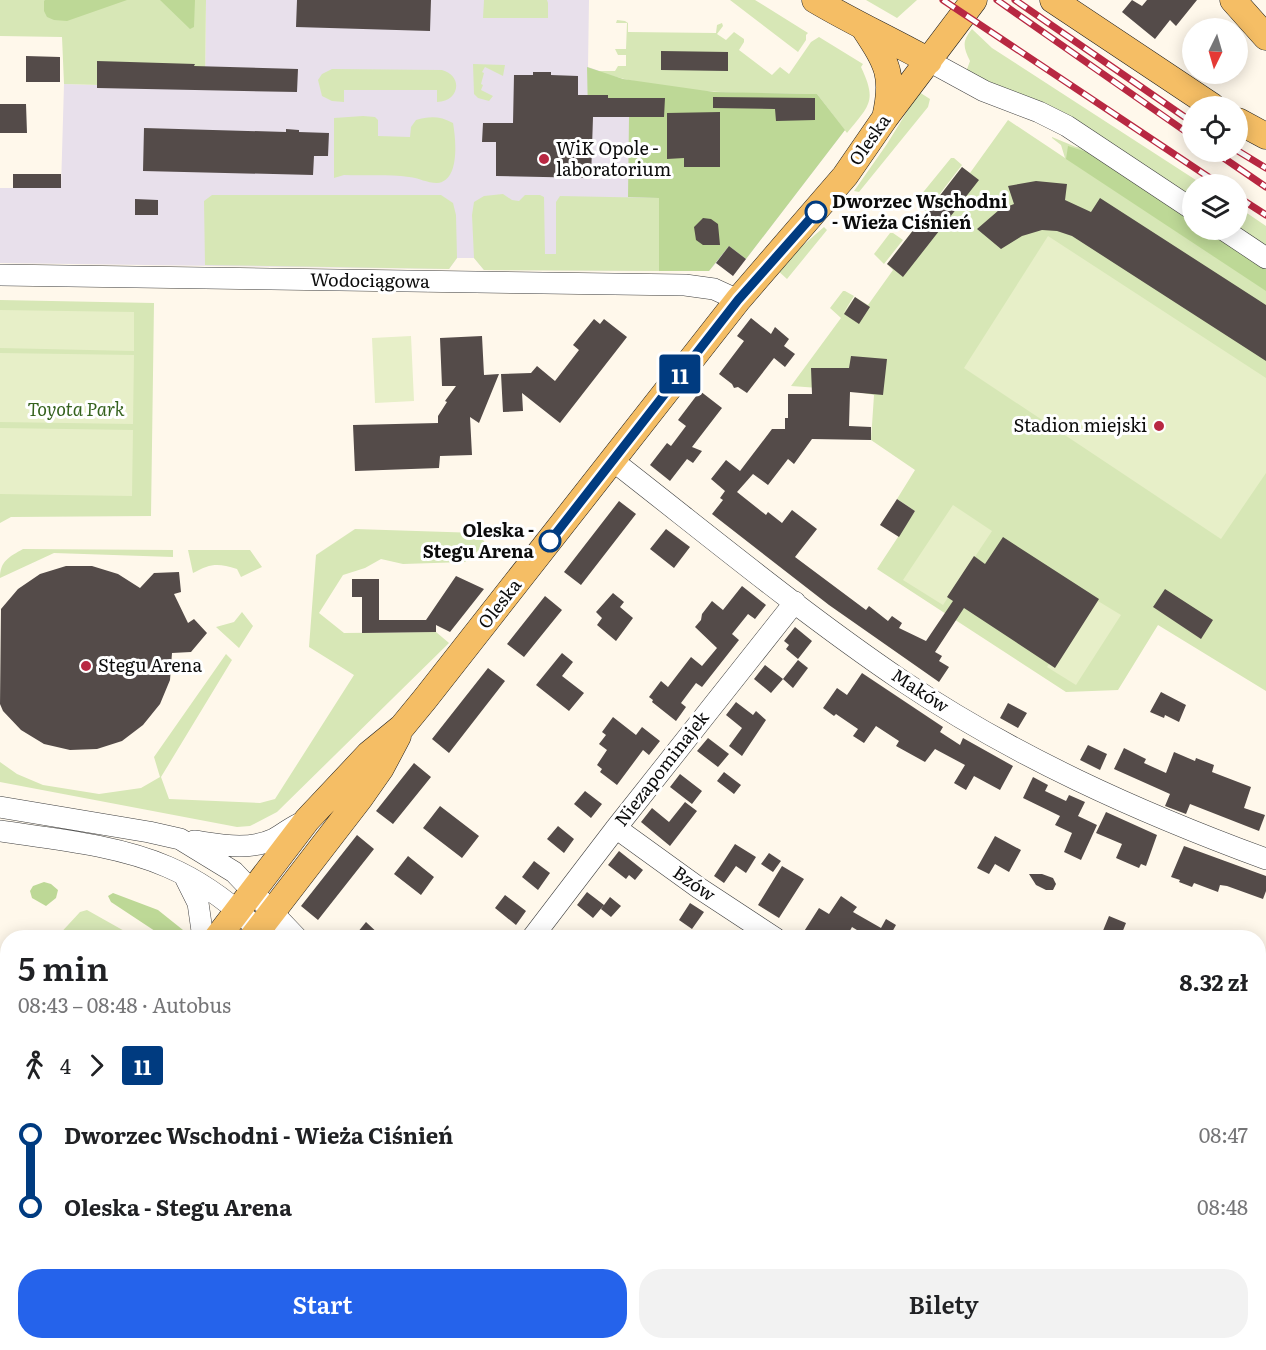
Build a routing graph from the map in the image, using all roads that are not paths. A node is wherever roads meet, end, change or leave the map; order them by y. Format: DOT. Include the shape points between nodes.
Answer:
graph roads {
  1 [pos="815,0"];
  2 [pos="974,0"];
  3 [pos="1053,0"];
  4 [pos="1233,0"];
  5 [pos="864,28"];
  6 [pos="1266,37"];
  7 [pos="929,61"];
  8 [pos="1197,96"];
  9 [pos="885,118"];
  10 [pos="1248,126"];
  11 [pos="1266,136"];
  12 [pos="1182,202"];
  13 [pos="1239,240"];
  14 [pos="1266,258"];
  15 [pos="0,275"];
  16 [pos="738,300"];
  17 [pos="612,460"];
  18 [pos="795,602"];
  19 [pos="402,727"];
  20 [pos="0,807"];
  21 [pos="307,820"];
  22 [pos="616,828"];
  23 [pos="0,831"];
  24 [pos="180,839"];
  25 [pos="1266,859"];
  26 [pos="184,874"];
  27 [pos="252,890"];
  28 [pos="237,910"];
  29 [pos="263,929"];
  30 [pos="202,930"];
  31 [pos="223,930"];
  32 [pos="538,930"];
  33 [pos="763,930"];
  1 -- 5 [label="main road"];
  2 -- 7 [label="main road, Oleska"];
  3 -- 8 [label="main road"];
  4 -- 6 [label="main road"];
  5 -- 7 [label="main road"];
  5 -- 9 [label="main road" via="887,67 890,93"];
  7 -- 9 [label="main road, Oleska"];
  7 -- 12 [label="street" via="984,91 1067,126"];
  9 -- 16 [label="main road, Oleska" via="832,192"];
  10 -- 11 [label="main road"];
  13 -- 14 [label="street"];
  15 -- 16 [label="street, Wodociągowa" via="685,285 714,290"];
  16 -- 17 [label="main road, Oleska"];
  17 -- 18 [label="street, Maków"];
  17 -- 19 [label="main road, Oleska"];
  18 -- 22 [label="street, Niezapominajek"];
  18 -- 25 [label="street, Maków" via="902,681 1063,774 1181,827"];
  19 -- 21 [label="main road, Oleska" via="369,754"];
  19 -- 29 [label="main road, Oleska" via="381,768"];
  20 -- 24 [label="street"];
  21 -- 24 [label="street" via="253,846"];
  21 -- 27 [label="main road, Oleska"];
  22 -- 32 [label="street, Niezapominajek"];
  22 -- 33 [label="street, Bzów"];
  23 -- 26 [label="street" via="112,851"];
  24 -- 27 [label="street" via="234,872"];
  26 -- 28 [label="street"];
  26 -- 30 [label="street" via="198,903"];
  27 -- 28 [label="main road, Oleska"];
  27 -- 29 [label="street"];
  28 -- 29 [label="street"];
  28 -- 31 [label="main road, Oleska"];
}
